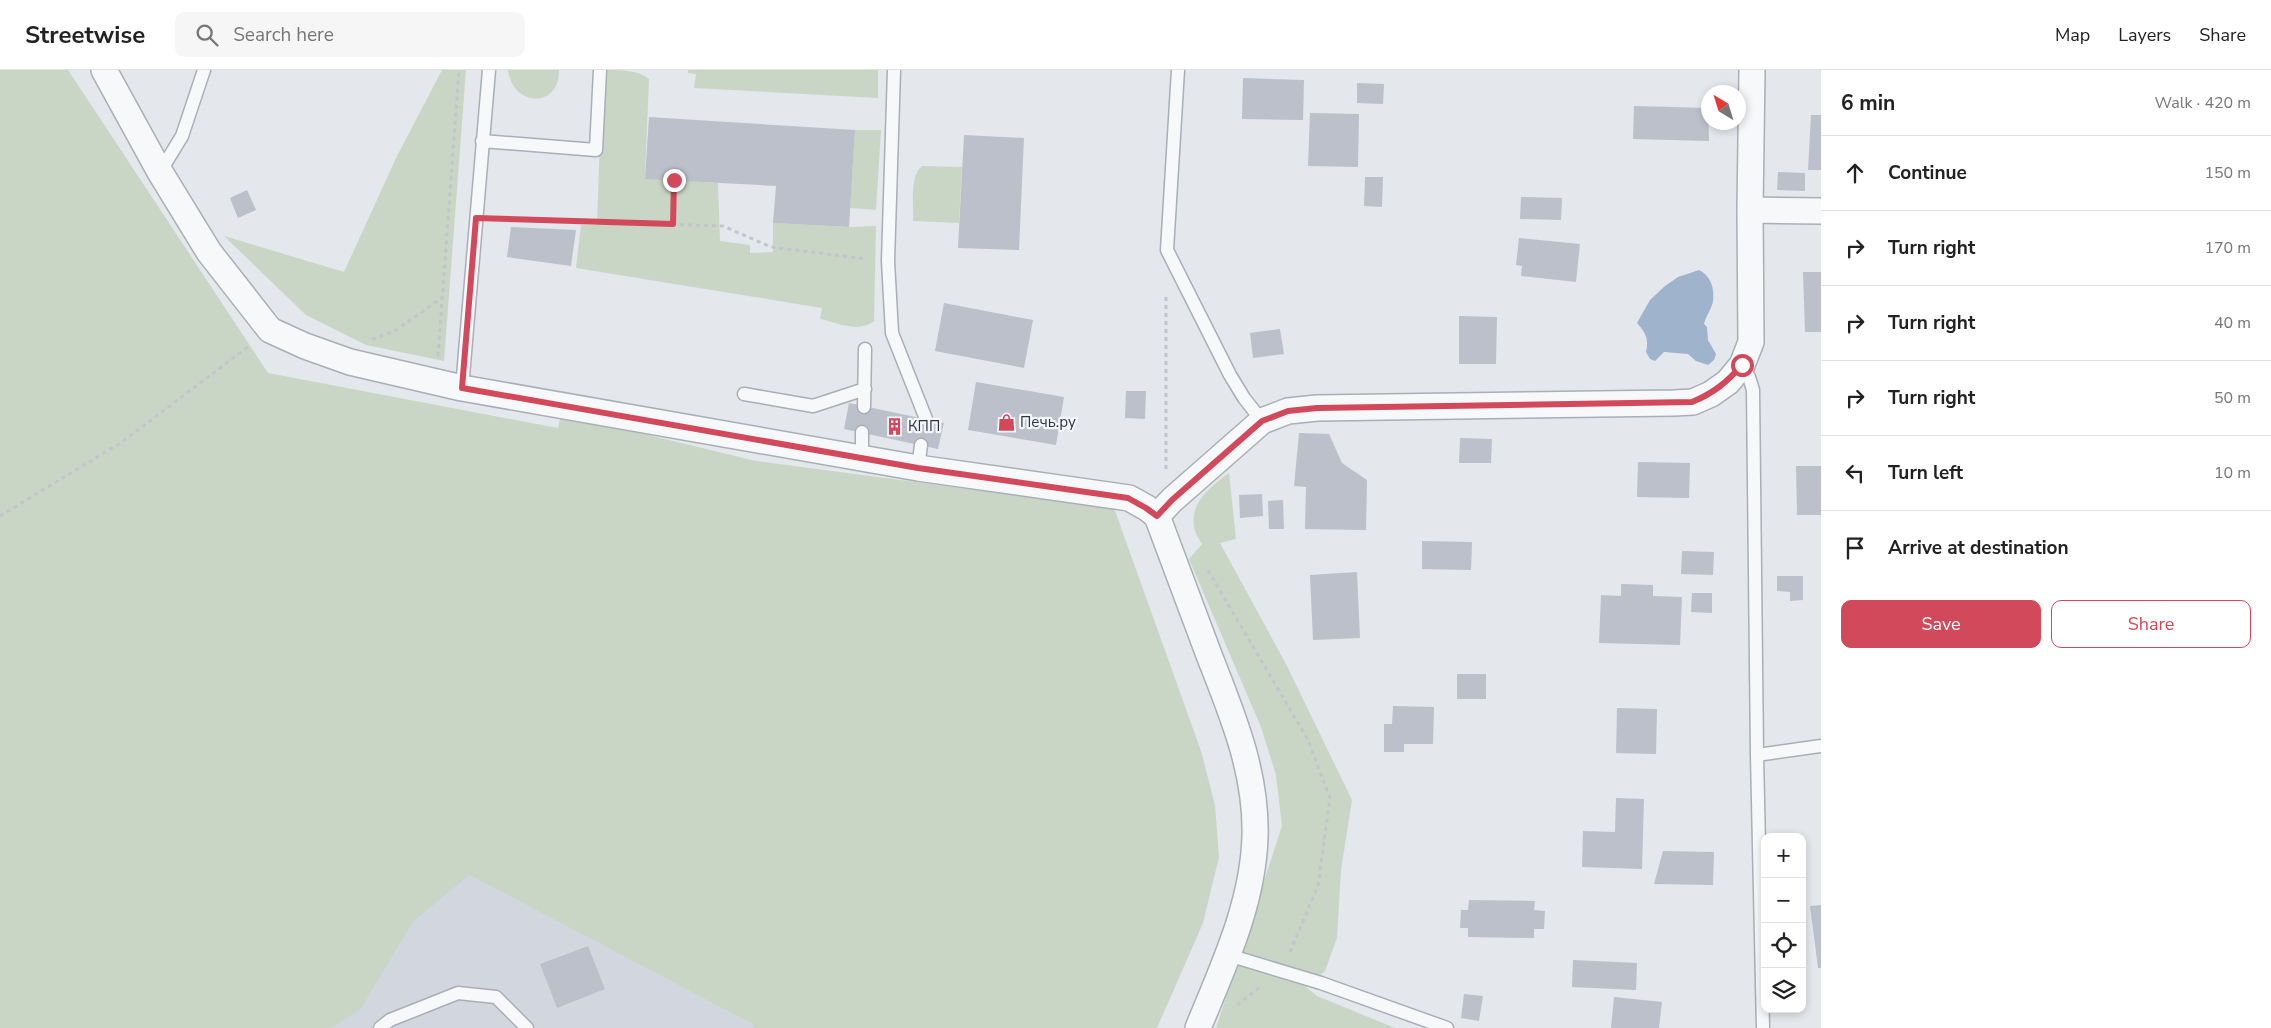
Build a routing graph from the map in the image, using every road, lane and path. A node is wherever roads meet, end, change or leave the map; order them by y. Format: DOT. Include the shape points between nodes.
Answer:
graph roads {
  1 [pos="104,70"];
  2 [pos="204,70"];
  3 [pos="459,70"];
  4 [pos="489,70"];
  5 [pos="600,70"];
  6 [pos="894,70"];
  7 [pos="1178,70"];
  8 [pos="1752,70"];
  9 [pos="482,142"];
  10 [pos="160,172"];
  11 [pos="674,180"];
  12 [pos="1750,210"];
  13 [pos="1821,210"];
  14 [pos="476,218"];
  15 [pos="673,224"];
  16 [pos="1167,250"];
  17 [pos="888,261"];
  18 [pos="442,297"];
  19 [pos="270,330"];
  20 [pos="368,340"];
  21 [pos="865,349"];
  22 [pos="1742,365"];
  23 [pos="437,382"];
  24 [pos="462,388"];
  25 [pos="865,389"];
  26 [pos="744,394"];
  27 [pos="864,407"];
  28 [pos="926,419"];
  29 [pos="1262,421"];
  30 [pos="862,432"];
  31 [pos="862,458"];
  32 [pos="1166,474"];
  33 [pos="0,516"];
  34 [pos="1157,516"];
  35 [pos="1821,746"];
  36 [pos="1757,755"];
  37 [pos="1228,955"];
  38 [pos="380,1028"];
  39 [pos="527,1028"];
  40 [pos="1198,1028"];
  41 [pos="1447,1028"];
  42 [pos="1764,1028"];
  1 -- 10 [label="street"];
  2 -- 10 [label="lane" via="182,136"];
  3 -- 18 [label="path"];
  4 -- 9 [label="lane"];
  5 -- 9 [label="lane" via="596,150"];
  6 -- 17 [label="lane"];
  7 -- 16 [label="lane"];
  8 -- 12 [label="street"];
  9 -- 14 [label="lane"];
  10 -- 19 [label="street" via="209,252"];
  11 -- 15 [label="path"];
  12 -- 13 [label="street"];
  12 -- 22 [label="street" via="1751,342"];
  14 -- 15 [label="path"];
  14 -- 24 [label="lane"];
  15 -- 17 [label="path" via="723,226 771,247"];
  16 -- 29 [label="lane" via="1230,375"];
  16 -- 32 [label="path"];
  17 -- 28 [label="lane" via="892,333"];
  18 -- 20 [label="path" via="393,332"];
  18 -- 23 [label="path"];
  19 -- 23 [label="street" via="350,362"];
  19 -- 33 [label="path" via="122,442"];
  21 -- 25 [label="lane"];
  22 -- 29 [label="street" via="1728,382 1692,402 1317,408 1288,411"];
  22 -- 36 [label="lane" via="1753,390"];
  23 -- 24 [label="street"];
  24 -- 31 [label="street"];
  25 -- 26 [label="lane" via="813,406"];
  25 -- 27 [label="lane"];
  29 -- 34 [label="street"];
  30 -- 31 [label="lane"];
  31 -- 34 [label="street" via="919,457 1128,498"];
  34 -- 37 [label="street" via="1235,721 1253,795 1255,837 1251,874"];
  35 -- 36 [label="lane"];
  36 -- 42 [label="lane"];
  37 -- 40 [label="street"];
  37 -- 41 [label="lane" via="1321,983"];
  38 -- 39 [label="lane" via="390,1020 458,993 496,996"];
}
